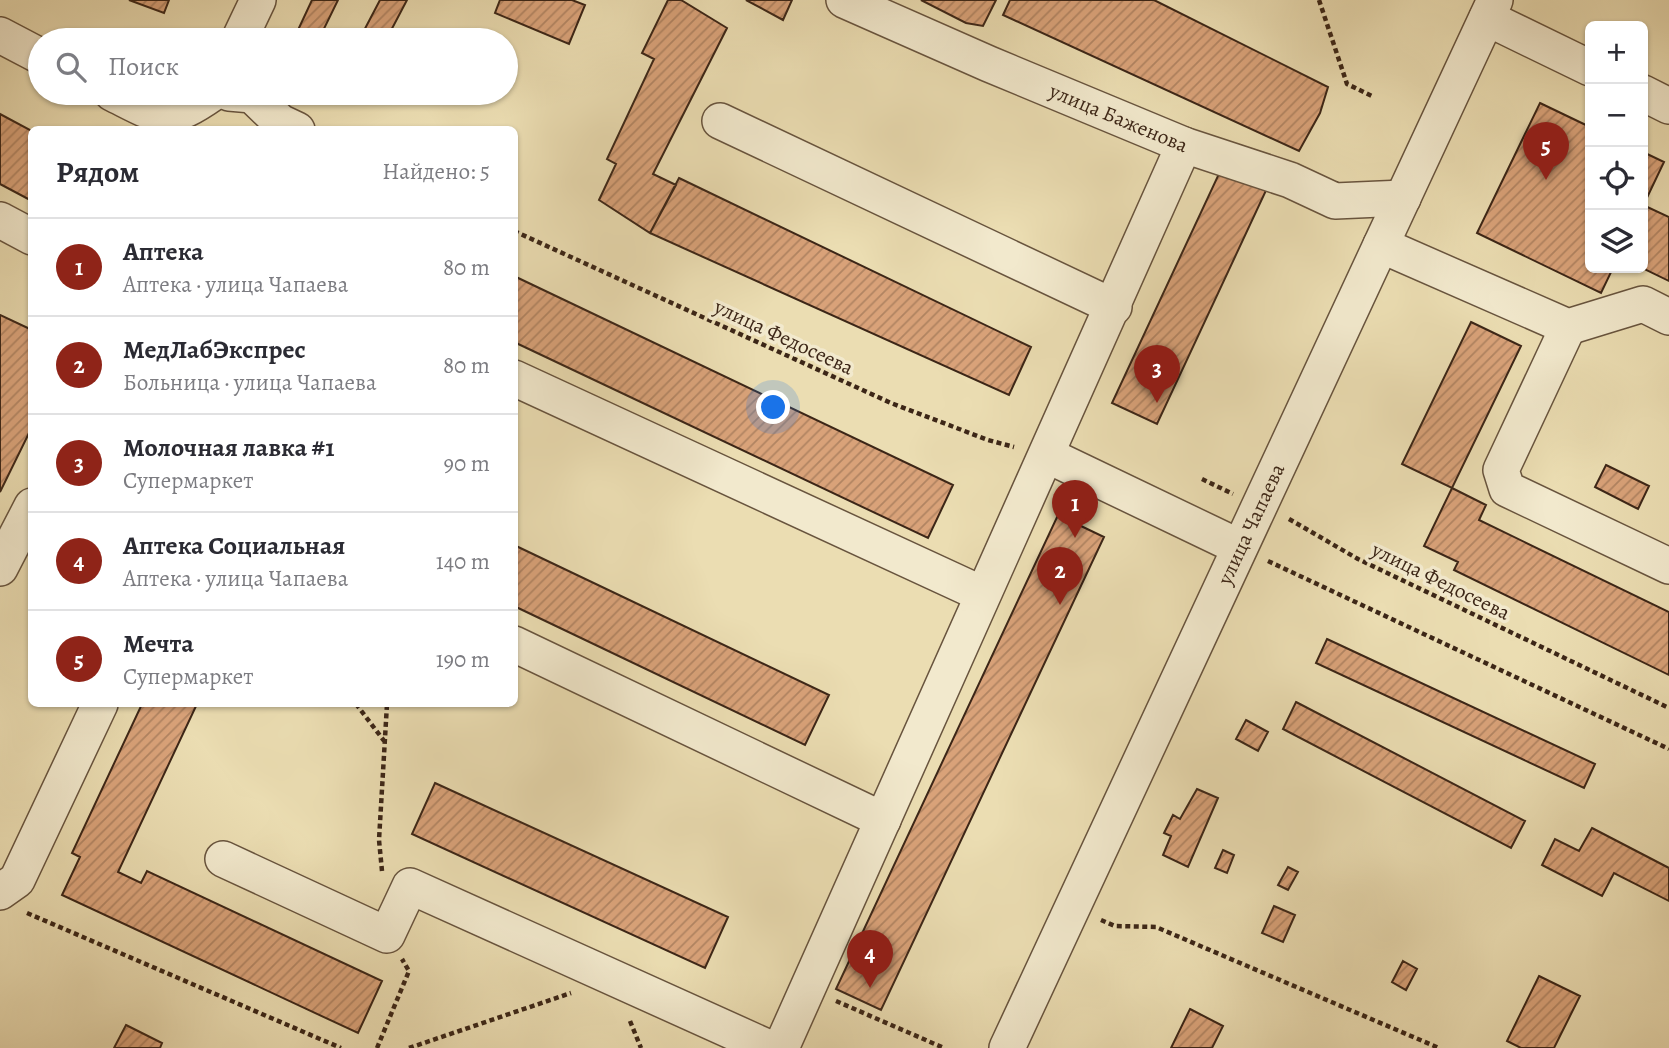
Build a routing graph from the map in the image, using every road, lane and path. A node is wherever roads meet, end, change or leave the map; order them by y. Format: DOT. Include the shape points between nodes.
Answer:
graph roads {
  1 [pos="258,0"];
  2 [pos="844,0"];
  3 [pos="1319,0"];
  4 [pos="1491,9"];
  5 [pos="245,28"];
  6 [pos="0,35"];
  7 [pos="28,50"];
  8 [pos="1585,65"];
  9 [pos="1648,96"];
  10 [pos="1374,97"];
  11 [pos="133,105"];
  12 [pos="195,105"];
  13 [pos="263,105"];
  14 [pos="1669,106"];
  15 [pos="720,121"];
  16 [pos="165,123"];
  17 [pos="288,126"];
  18 [pos="1184,145"];
  19 [pos="1403,198"];
  20 [pos="518,232"];
  21 [pos="1381,245"];
  22 [pos="1114,307"];
  23 [pos="1669,317"];
  24 [pos="1568,327"];
  25 [pos="518,380"];
  26 [pos="1047,455"];
  27 [pos="1202,479"];
  28 [pos="1259,506"];
  29 [pos="28,517"];
  30 [pos="1239,547"];
  31 [pos="16,550"];
  32 [pos="1669,566"];
  33 [pos="982,594"];
  34 [pos="518,646"];
  35 [pos="99,707"];
  36 [pos="358,707"];
  37 [pos="1669,708"];
  38 [pos="385,742"];
  39 [pos="1669,749"];
  40 [pos="883,820"];
  41 [pos="223,859"];
  42 [pos="10,900"];
  43 [pos="1072,907"];
  44 [pos="612,979"];
  45 [pos="807,989"];
  46 [pos="341,1048"];
  47 [pos="409,1048"];
  48 [pos="641,1048"];
  49 [pos="769,1048"];
  50 [pos="781,1048"];
  51 [pos="944,1048"];
  52 [pos="1007,1048"];
  53 [pos="1439,1048"];
  1 -- 5 [label="street"];
  2 -- 18 [label="street, улица Баженова"];
  3 -- 10 [label="path" via="1346,84"];
  4 -- 8 [label="street"];
  4 -- 19 [label="street, улица Чапаева"];
  6 -- 7 [label="street"];
  9 -- 14 [label="street"];
  11 -- 16 [label="street"];
  12 -- 16 [label="street"];
  13 -- 17 [label="street"];
  15 -- 22 [label="street"];
  18 -- 19 [label="street, улица Баженова" via="1290,180 1335,201"];
  18 -- 22 [label="street"];
  19 -- 21 [label="street, улица Чапаева"];
  20 -- 26 [label="path, улица Федосеева" via="891,403 988,440"];
  21 -- 24 [label="street"];
  21 -- 28 [label="street, улица Чапаева"];
  22 -- 26 [label="street"];
  23 -- 24 [label="street" via="1643,304"];
  24 -- 32 [label="street" via="1501,470 1507,489"];
  25 -- 33 [label="street"];
  26 -- 30 [label="street"];
  26 -- 33 [label="street"];
  27 -- 28 [label="path, улица Федосеева"];
  28 -- 30 [label="street, улица Чапаева"];
  28 -- 37 [label="path, улица Федосеева" via="1358,559"];
  29 -- 31 [label="street"];
  30 -- 39 [label="path"];
  30 -- 43 [label="street, улица Чапаева"];
  33 -- 40 [label="street"];
  34 -- 40 [label="street"];
  35 -- 42 [label="street"];
  36 -- 38 [label="path"];
  40 -- 45 [label="street"];
  41 -- 44 [label="street" via="387,935 410,886"];
  42 -- 46 [label="path"];
  43 -- 52 [label="street, улица Чапаева"];
  43 -- 53 [label="path" via="1115,926 1156,928"];
  44 -- 47 [label="path"];
  44 -- 48 [label="path"];
  44 -- 49 [label="street"];
  45 -- 50 [label="street"];
  45 -- 51 [label="path"];
}
